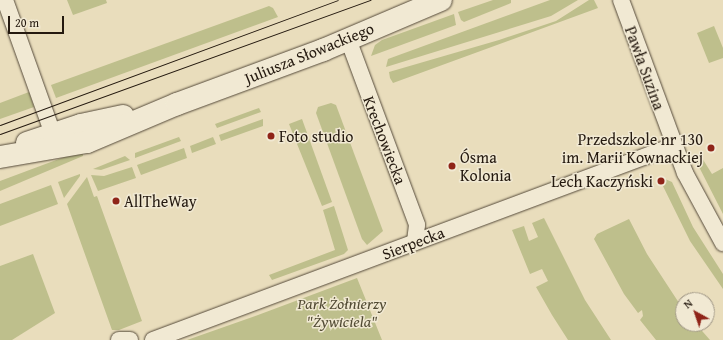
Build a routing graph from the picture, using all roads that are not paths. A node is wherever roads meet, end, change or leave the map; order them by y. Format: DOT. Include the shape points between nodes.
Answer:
graph roads {
  1 [pos="5,0"];
  2 [pos="441,0"];
  3 [pos="621,0"];
  4 [pos="348,39"];
  5 [pos="177,104"];
  6 [pos="53,134"];
  7 [pos="673,146"];
  8 [pos="0,153"];
  9 [pos="0,157"];
  10 [pos="415,242"];
  11 [pos="723,243"];
  12 [pos="119,340"];
  13 [pos="130,340"];
  14 [pos="153,340"];
  1 -- 6 [label="street"];
  2 -- 4 [label="main road, Juliusza Słowackiego"];
  3 -- 7 [label="street, Pawła Suzina"];
  4 -- 5 [label="main road, Juliusza Słowackiego"];
  4 -- 10 [label="street, Krechowiecka" via="417,225"];
  5 -- 6 [label="main road, Juliusza Słowackiego" via="81,125"];
  5 -- 9 [label="main road, Juliusza Słowackiego" via="87,142"];
  6 -- 8 [label="main road, Juliusza Słowackiego"];
  7 -- 10 [label="street, Sierpecka"];
  7 -- 11 [label="street, Pawła Suzina" via="695,194"];
  10 -- 14 [label="street, Sierpecka"];
  12 -- 13 [label="street"];
}
